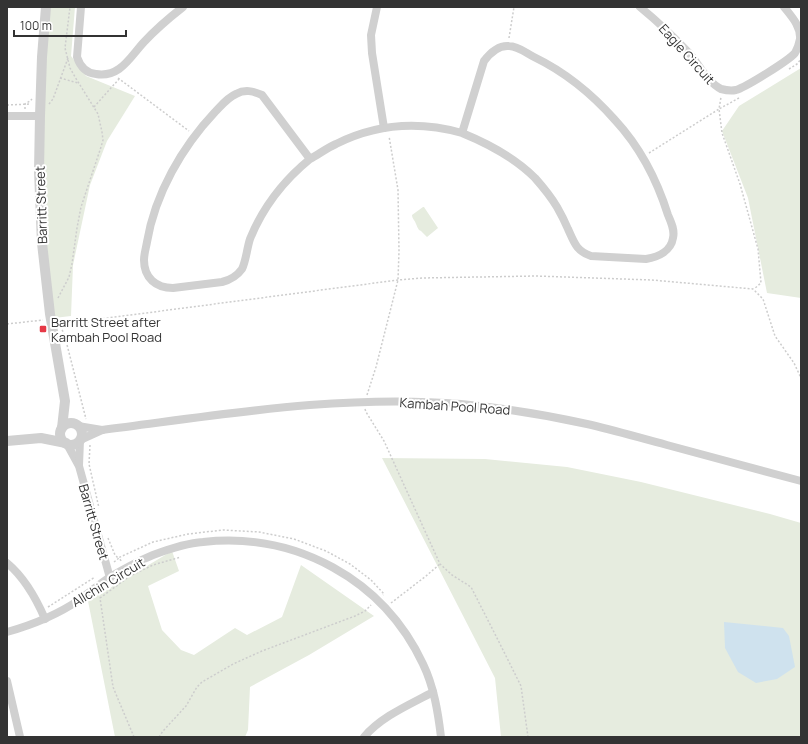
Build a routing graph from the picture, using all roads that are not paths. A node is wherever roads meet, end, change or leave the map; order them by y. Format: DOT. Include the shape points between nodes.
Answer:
graph roads {
  1 [pos="46,7"];
  2 [pos="81,7"];
  3 [pos="183,7"];
  4 [pos="376,7"];
  5 [pos="640,7"];
  6 [pos="784,7"];
  7 [pos="7,116"];
  8 [pos="40,116"];
  9 [pos="384,128"];
  10 [pos="462,133"];
  11 [pos="310,159"];
  12 [pos="64,401"];
  13 [pos="80,423"];
  14 [pos="62,429"];
  15 [pos="102,430"];
  16 [pos="41,438"];
  17 [pos="80,440"];
  18 [pos="7,442"];
  19 [pos="67,444"];
  20 [pos="78,466"];
  21 [pos="801,481"];
  22 [pos="7,563"];
  23 [pos="110,578"];
  24 [pos="45,619"];
  25 [pos="7,632"];
  26 [pos="7,682"];
  27 [pos="433,692"];
  28 [pos="20,737"];
  29 [pos="364,737"];
  30 [pos="441,737"];
  1 -- 8 [label="street, Barritt Street"];
  2 -- 3 [label="street" via="77,57 85,70 101,75 113,73 123,66 144,42"];
  4 -- 9 [label="street" via="371,35 372,53"];
  5 -- 6 [label="street, Eagle Circuit" via="690,54 715,86 731,90 744,87 794,53 799,45 799,29"];
  7 -- 8 [label="street"];
  8 -- 12 [label="street, Barritt Street" via="42,243"];
  9 -- 10 [label="street" via="434,127"];
  9 -- 11 [label="street" via="355,136"];
  10 -- 10 [label="street" via="484,61 491,52 501,47 515,47 545,62 571,79 616,120 643,157 663,198 673,230 669,247 664,253 646,259 591,256 579,250 557,207 535,178 507,155"];
  11 -- 11 [label="street" via="262,95 246,91 229,98 190,142 162,193 149,233 144,260 144,269 148,277 158,286 168,288 222,282 235,276 242,268 263,211 284,183"];
  12 -- 13 [label="street, Barritt Street"];
  12 -- 14 [label="street, Barritt Street"];
  13 -- 14 [label="street" via="68,424"];
  13 -- 15 [label="street, Kambah Pool Road"];
  13 -- 17 [label="street"];
  14 -- 16 [label="street"];
  14 -- 19 [label="street" via="61,437"];
  15 -- 17 [label="street, Kambah Pool Road"];
  15 -- 21 [label="street, Kambah Pool Road" via="332,403 460,404 512,410 588,424"];
  16 -- 18 [label="street"];
  16 -- 19 [label="street"];
  17 -- 19 [label="street"];
  17 -- 20 [label="street, Barritt Street"];
  19 -- 20 [label="street, Barritt Street"];
  20 -- 23 [label="street, Barritt Street"];
  22 -- 24 [label="street" via="26,583"];
  23 -- 24 [label="street, Allchin Circuit" via="78,601"];
  23 -- 27 [label="street, Allchin Circuit" via="152,555 202,542 245,541 300,552 351,578 385,608 415,648"];
  24 -- 25 [label="street, Allchin Circuit"];
  26 -- 28 [label="street"];
  27 -- 29 [label="street" via="386,718"];
  27 -- 30 [label="street, Allchin Circuit"];
}
